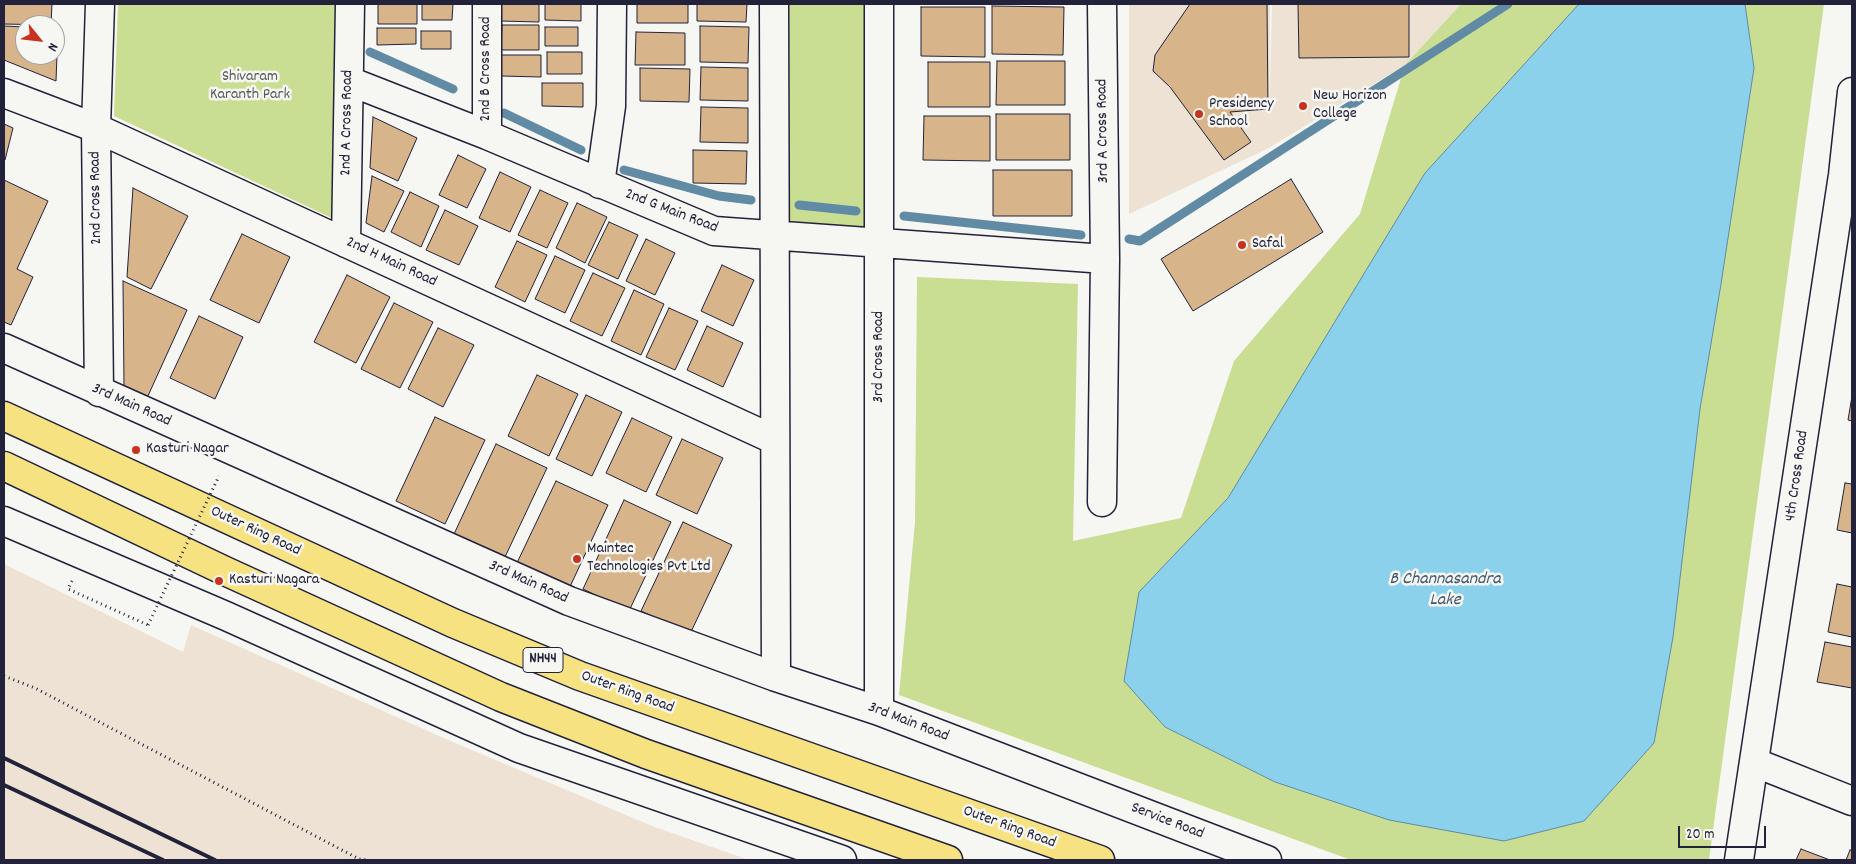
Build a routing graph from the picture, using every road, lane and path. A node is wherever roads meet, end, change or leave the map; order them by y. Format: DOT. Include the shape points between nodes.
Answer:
graph roads {
  1 [pos="100,4"];
  2 [pos="350,4"];
  3 [pos="487,4"];
  4 [pos="612,4"];
  5 [pos="774,4"];
  6 [pos="880,4"];
  7 [pos="1102,4"];
  8 [pos="349,81"];
  9 [pos="1852,92"];
  10 [pos="4,93"];
  11 [pos="96,128"];
  12 [pos="487,134"];
  13 [pos="1849,174"];
  14 [pos="600,184"];
  15 [pos="775,235"];
  16 [pos="346,243"];
  17 [pos="880,243"];
  18 [pos="1105,259"];
  19 [pos="4,348"];
  20 [pos="99,392"];
  21 [pos="4,416"];
  22 [pos="776,440"];
  23 [pos="4,466"];
  24 [pos="219,476"];
  25 [pos="1102,502"];
  26 [pos="4,521"];
  27 [pos="68,589"];
  28 [pos="4,676"];
  29 [pos="776,677"];
  30 [pos="879,711"];
  31 [pos="1756,763"];
  32 [pos="1066,784"];
  33 [pos="1852,801"];
  34 [pos="368,860"];
  35 [pos="842,860"];
  36 [pos="948,860"];
  37 [pos="1100,860"];
  38 [pos="1267,860"];
  39 [pos="1740,860"];
  1 -- 11 [label="street, 2nd Cross Road"];
  2 -- 8 [label="street, 2nd A Cross Road"];
  3 -- 12 [label="street, 2nd B Cross Road"];
  4 -- 14 [label="street" via="611,106"];
  5 -- 15 [label="street"];
  6 -- 17 [label="street, 3rd Cross Road"];
  7 -- 18 [label="street, 3rd A Cross Road"];
  8 -- 12 [label="street, 2nd G Main Road"];
  8 -- 16 [label="street, 2nd A Cross Road"];
  9 -- 13 [label="street, 4th Cross Road"];
  10 -- 11 [label="street, 2nd H Main Road"];
  11 -- 16 [label="street, 2nd H Main Road"];
  11 -- 20 [label="street, 2nd Cross Road"];
  12 -- 14 [label="street, 2nd G Main Road"];
  13 -- 31 [label="street, 4th Cross Road"];
  14 -- 15 [label="street, 2nd G Main Road" via="714,231"];
  15 -- 17 [label="street, 2nd G Main Road"];
  15 -- 22 [label="street"];
  16 -- 22 [label="street, 2nd H Main Road"];
  17 -- 18 [label="street, 2nd G Main Road"];
  17 -- 30 [label="street, 3rd Cross Road"];
  18 -- 25 [label="street, 3rd A Cross Road"];
  19 -- 20 [label="street, 3rd Main Road"];
  20 -- 29 [label="street, 3rd Main Road" via="569,601"];
  21 -- 37 [label="highway, Outer Ring Road / NH44" via="454,623 580,676"];
  22 -- 29 [label="street"];
  23 -- 36 [label="highway" via="225,572 501,697 646,754"];
  24 -- 27 [label="path, bridge" via="148,625"];
  26 -- 35 [label="street" via="226,616 519,748"];
  28 -- 34 [label="path" via="35,688 359,859"];
  29 -- 30 [label="street, 3rd Main Road"];
  30 -- 32 [label="street, 3rd Main Road"];
  31 -- 33 [label="street"];
  31 -- 39 [label="street, 4th Cross Road"];
  32 -- 38 [label="street, Service Road"];
}
